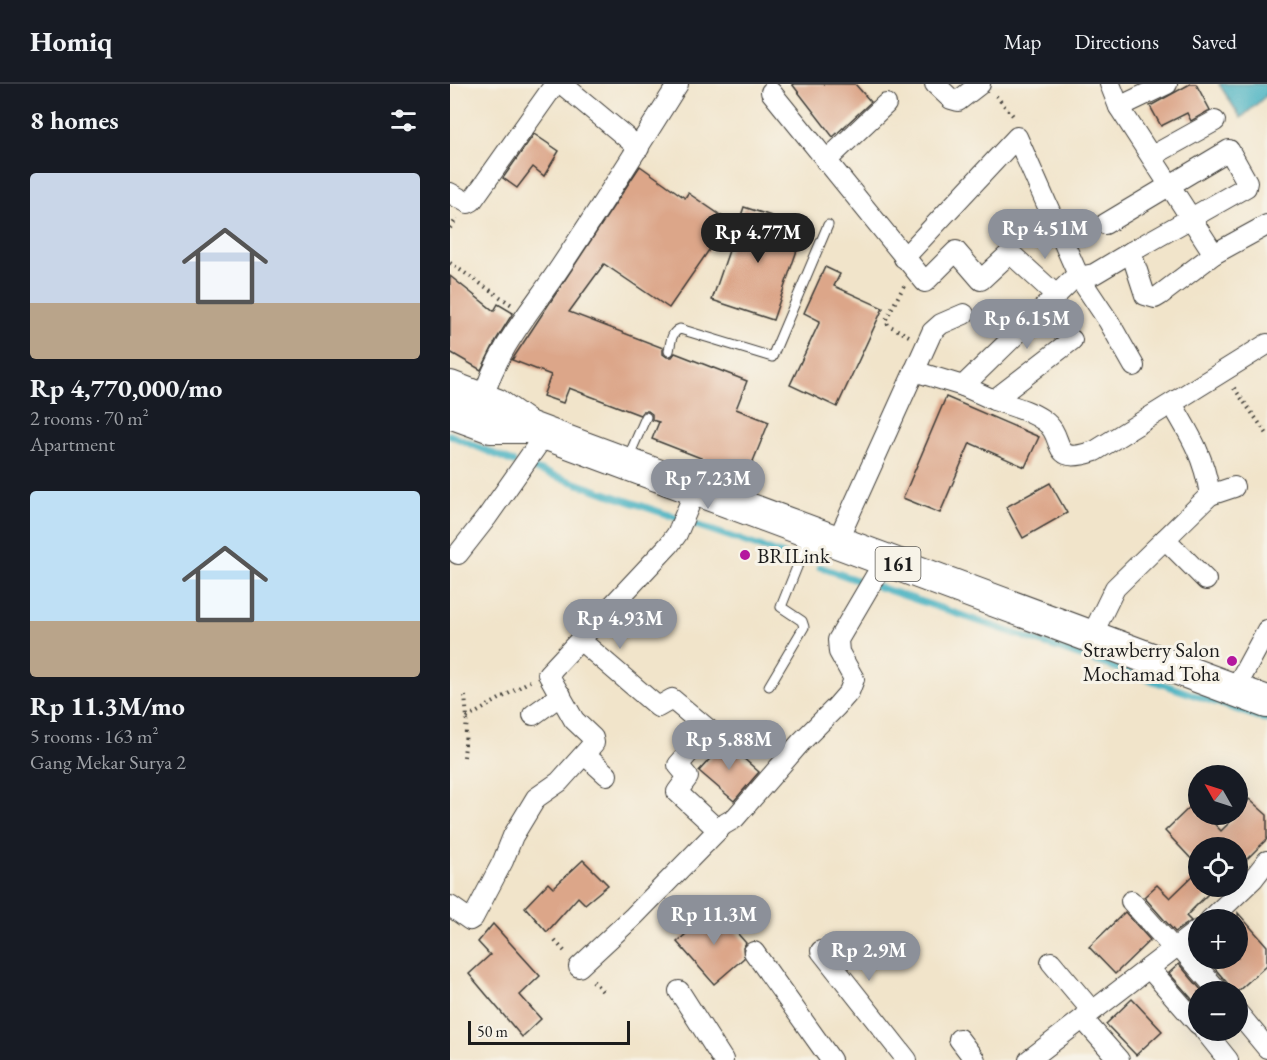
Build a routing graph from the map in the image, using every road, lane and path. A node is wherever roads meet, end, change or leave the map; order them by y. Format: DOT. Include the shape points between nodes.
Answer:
graph roads {
  1 [pos="555,84"];
  2 [pos="562,84"];
  3 [pos="678,84"];
  4 [pos="935,84"];
  5 [pos="1110,84"];
  6 [pos="1167,84"];
  7 [pos="986,88"];
  8 [pos="771,92"];
  9 [pos="886,104"];
  10 [pos="1119,107"];
  11 [pos="1215,121"];
  12 [pos="1017,137"];
  13 [pos="639,148"];
  14 [pos="1152,156"];
  15 [pos="826,161"];
  16 [pos="1169,187"];
  17 [pos="450,193"];
  18 [pos="1190,217"];
  19 [pos="1105,224"];
  20 [pos="828,225"];
  21 [pos="1267,225"];
  22 [pos="1131,252"];
  23 [pos="1214,254"];
  24 [pos="450,263"];
  25 [pos="909,264"];
  26 [pos="1079,276"];
  27 [pos="1056,295"];
  28 [pos="964,314"];
  29 [pos="527,315"];
  30 [pos="1072,340"];
  31 [pos="1267,344"];
  32 [pos="926,346"];
  33 [pos="669,351"];
  34 [pos="1134,366"];
  35 [pos="914,371"];
  36 [pos="1225,372"];
  37 [pos="963,386"];
  38 [pos="450,387"];
  39 [pos="483,399"];
  40 [pos="994,400"];
  41 [pos="1172,404"];
  42 [pos="450,412"];
  43 [pos="646,417"];
  44 [pos="537,430"];
  45 [pos="1267,434"];
  46 [pos="626,463"];
  47 [pos="1234,487"];
  48 [pos="1210,495"];
  49 [pos="688,510"];
  50 [pos="824,537"];
  51 [pos="1165,539"];
  52 [pos="458,554"];
  53 [pos="875,576"];
  54 [pos="1206,580"];
  55 [pos="1267,630"];
  56 [pos="1092,635"];
  57 [pos="580,640"];
  58 [pos="548,674"];
  59 [pos="769,686"];
  60 [pos="1235,689"];
  61 [pos="561,695"];
  62 [pos="465,696"];
  63 [pos="1267,702"];
  64 [pos="534,715"];
  65 [pos="467,718"];
  66 [pos="585,755"];
  67 [pos="464,757"];
  68 [pos="607,775"];
  69 [pos="718,830"];
  70 [pos="1267,861"];
  71 [pos="1131,901"];
  72 [pos="450,906"];
  73 [pos="1222,909"];
  74 [pos="1188,938"];
  75 [pos="1176,947"];
  76 [pos="821,951"];
  77 [pos="754,952"];
  78 [pos="1051,962"];
  79 [pos="579,967"];
  80 [pos="1149,968"];
  81 [pos="1208,981"];
  82 [pos="680,991"];
  83 [pos="1188,1013"];
  84 [pos="1087,1015"];
  85 [pos="1248,1025"];
  86 [pos="959,1039"];
  87 [pos="1213,1041"];
  88 [pos="1267,1048"];
  89 [pos="723,1060"];
  90 [pos="831,1060"];
  91 [pos="907,1060"];
  92 [pos="975,1060"];
  93 [pos="1029,1060"];
  94 [pos="1119,1060"];
  95 [pos="1228,1060"];
  1 -- 17 [label="street" via="472,201 468,203"];
  2 -- 13 [label="street"];
  3 -- 13 [label="street"];
  4 -- 7 [label="street" via="958,101"];
  5 -- 10 [label="street"];
  6 -- 10 [label="street"];
  7 -- 12 [label="path" via="1016,119 1021,130"];
  8 -- 15 [label="street"];
  9 -- 15 [label="street"];
  10 -- 14 [label="street"];
  11 -- 14 [label="street"];
  12 -- 25 [label="street"];
  12 -- 26 [label="street"];
  13 -- 29 [label="street"];
  14 -- 16 [label="street"];
  15 -- 25 [label="street"];
  16 -- 18 [label="street"];
  16 -- 18 [label="street" via="1231,151 1247,185"];
  16 -- 19 [label="street"];
  18 -- 22 [label="street"];
  18 -- 23 [label="street"];
  20 -- 33 [label="lane" via="772,357 680,328 672,336"];
  21 -- 23 [label="street"];
  22 -- 23 [label="street" via="1145,295 1155,298"];
  22 -- 26 [label="street" via="1094,274"];
  24 -- 29 [label="path"];
  25 -- 27 [label="street" via="926,282 956,251 981,280 1010,253"];
  25 -- 32 [label="path" via="886,322"];
  26 -- 27 [label="street"];
  26 -- 34 [label="street"];
  27 -- 37 [label="street"];
  28 -- 32 [label="street" via="935,328"];
  29 -- 39 [label="street" via="503,349"];
  30 -- 40 [label="street"];
  31 -- 36 [label="street"];
  32 -- 35 [label="street"];
  35 -- 37 [label="street"];
  35 -- 50 [label="street"];
  36 -- 41 [label="street"];
  36 -- 45 [label="path"];
  37 -- 40 [label="street"];
  38 -- 39 [label="main road, 161"];
  39 -- 44 [label="main road, 161"];
  40 -- 41 [label="street" via="1046,422 1064,453 1078,457 1095,451"];
  41 -- 48 [label="street" via="1206,469"];
  42 -- 44 [label="main road, 161" via="491,427"];
  43 -- 46 [label="lane"];
  44 -- 46 [label="main road, 161"];
  44 -- 52 [label="street" via="487,517"];
  46 -- 49 [label="main road, 161"];
  47 -- 48 [label="street"];
  48 -- 51 [label="street"];
  49 -- 50 [label="main road, 161"];
  49 -- 57 [label="street" via="669,545"];
  50 -- 53 [label="main road, 161"];
  50 -- 59 [label="lane" via="781,608 802,621 804,627"];
  51 -- 54 [label="street"];
  51 -- 56 [label="street" via="1115,588"];
  53 -- 56 [label="main road, 161"];
  53 -- 69 [label="street" via="837,644 855,679 849,692 735,818"];
  55 -- 60 [label="street"];
  56 -- 60 [label="main road, 161"];
  57 -- 58 [label="street"];
  57 -- 69 [label="street" via="658,707 672,699 709,730 678,765 688,777 677,792"];
  58 -- 61 [label="street"];
  58 -- 65 [label="path"];
  60 -- 63 [label="main road, 161"];
  61 -- 64 [label="street"];
  61 -- 66 [label="street" via="574,720 593,738 594,743"];
  62 -- 65 [label="path"];
  65 -- 67 [label="path"];
  66 -- 68 [label="street"];
  66 -- 72 [label="street" via="559,782 536,798 473,918 470,920"];
  69 -- 79 [label="street"];
  70 -- 73 [label="street"];
  71 -- 75 [label="street"];
  74 -- 75 [label="street"];
  75 -- 80 [label="street"];
  75 -- 81 [label="street"];
  76 -- 91 [label="street"];
  77 -- 90 [label="street"];
  78 -- 84 [label="street"];
  80 -- 83 [label="street"];
  80 -- 84 [label="street"];
  82 -- 89 [label="street"];
  84 -- 93 [label="street"];
  84 -- 94 [label="street"];
  85 -- 88 [label="street"];
  86 -- 92 [label="street"];
  87 -- 95 [label="street"];
}
